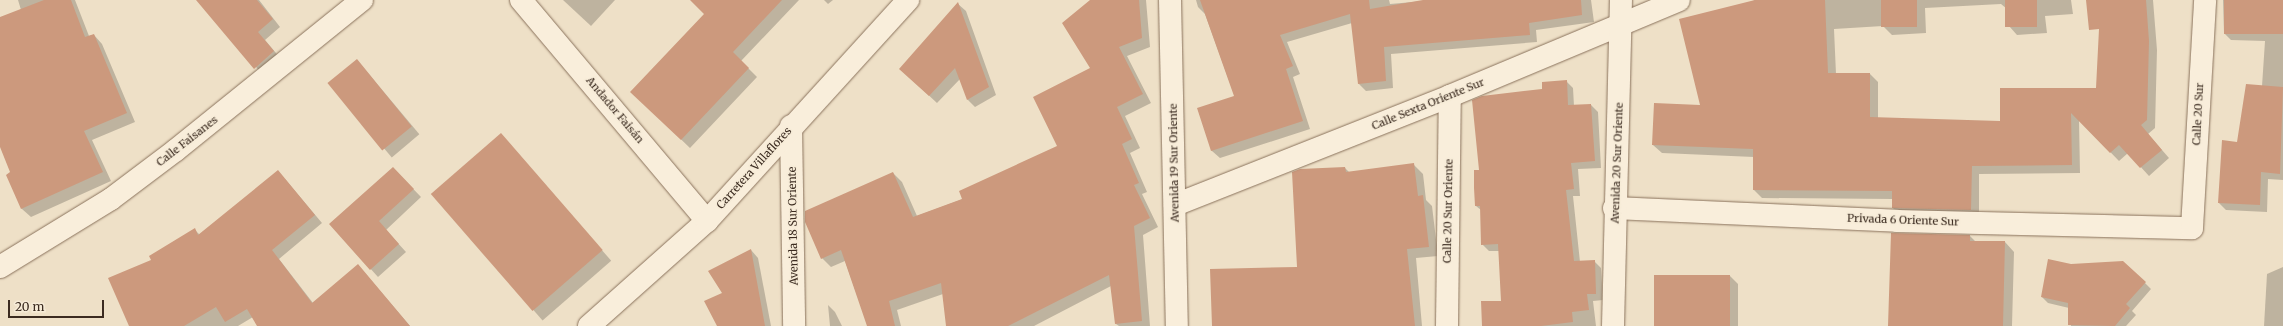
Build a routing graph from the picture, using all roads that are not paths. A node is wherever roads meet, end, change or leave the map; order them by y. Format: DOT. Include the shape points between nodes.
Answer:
graph roads {
  1 [pos="362,0"];
  2 [pos="521,0"];
  3 [pos="908,0"];
  4 [pos="1170,0"];
  5 [pos="1621,0"];
  6 [pos="1679,0"];
  7 [pos="2205,0"];
  8 [pos="1622,25"];
  9 [pos="1450,96"];
  10 [pos="791,126"];
  11 [pos="1174,205"];
  12 [pos="1614,208"];
  13 [pos="707,221"];
  14 [pos="2192,228"];
  15 [pos="0,267"];
  16 [pos="589,326"];
  17 [pos="794,326"];
  18 [pos="1177,326"];
  19 [pos="1447,326"];
  20 [pos="1613,326"];
  1 -- 15 [label="street, Calle Faisanes" via="111,199"];
  2 -- 13 [label="street, Andador Faisán"];
  3 -- 10 [label="street, Carretera Villaflores"];
  4 -- 11 [label="street, Avenida 19 Sur Oriente"];
  5 -- 8 [label="street, Avenida 20 Sur Oriente"];
  6 -- 8 [label="street, Calle Sexta Oriente Sur"];
  7 -- 14 [label="street, Calle 20 Sur"];
  8 -- 9 [label="street, Calle Sexta Oriente Sur"];
  8 -- 12 [label="street, Avenida 20 Sur Oriente"];
  9 -- 11 [label="street, Calle Sexta Oriente Sur"];
  9 -- 19 [label="street, Calle 20 Sur Oriente"];
  10 -- 13 [label="street, Carretera Villaflores"];
  10 -- 17 [label="street, Avenida 18 Sur Oriente"];
  11 -- 18 [label="street, Avenida 19 Sur Oriente"];
  12 -- 14 [label="street, Privada 6 Oriente Sur" via="1897,221"];
  12 -- 20 [label="street, Avenida 20 Sur Oriente"];
  13 -- 16 [label="street, Carretera Villaflores"];
}
